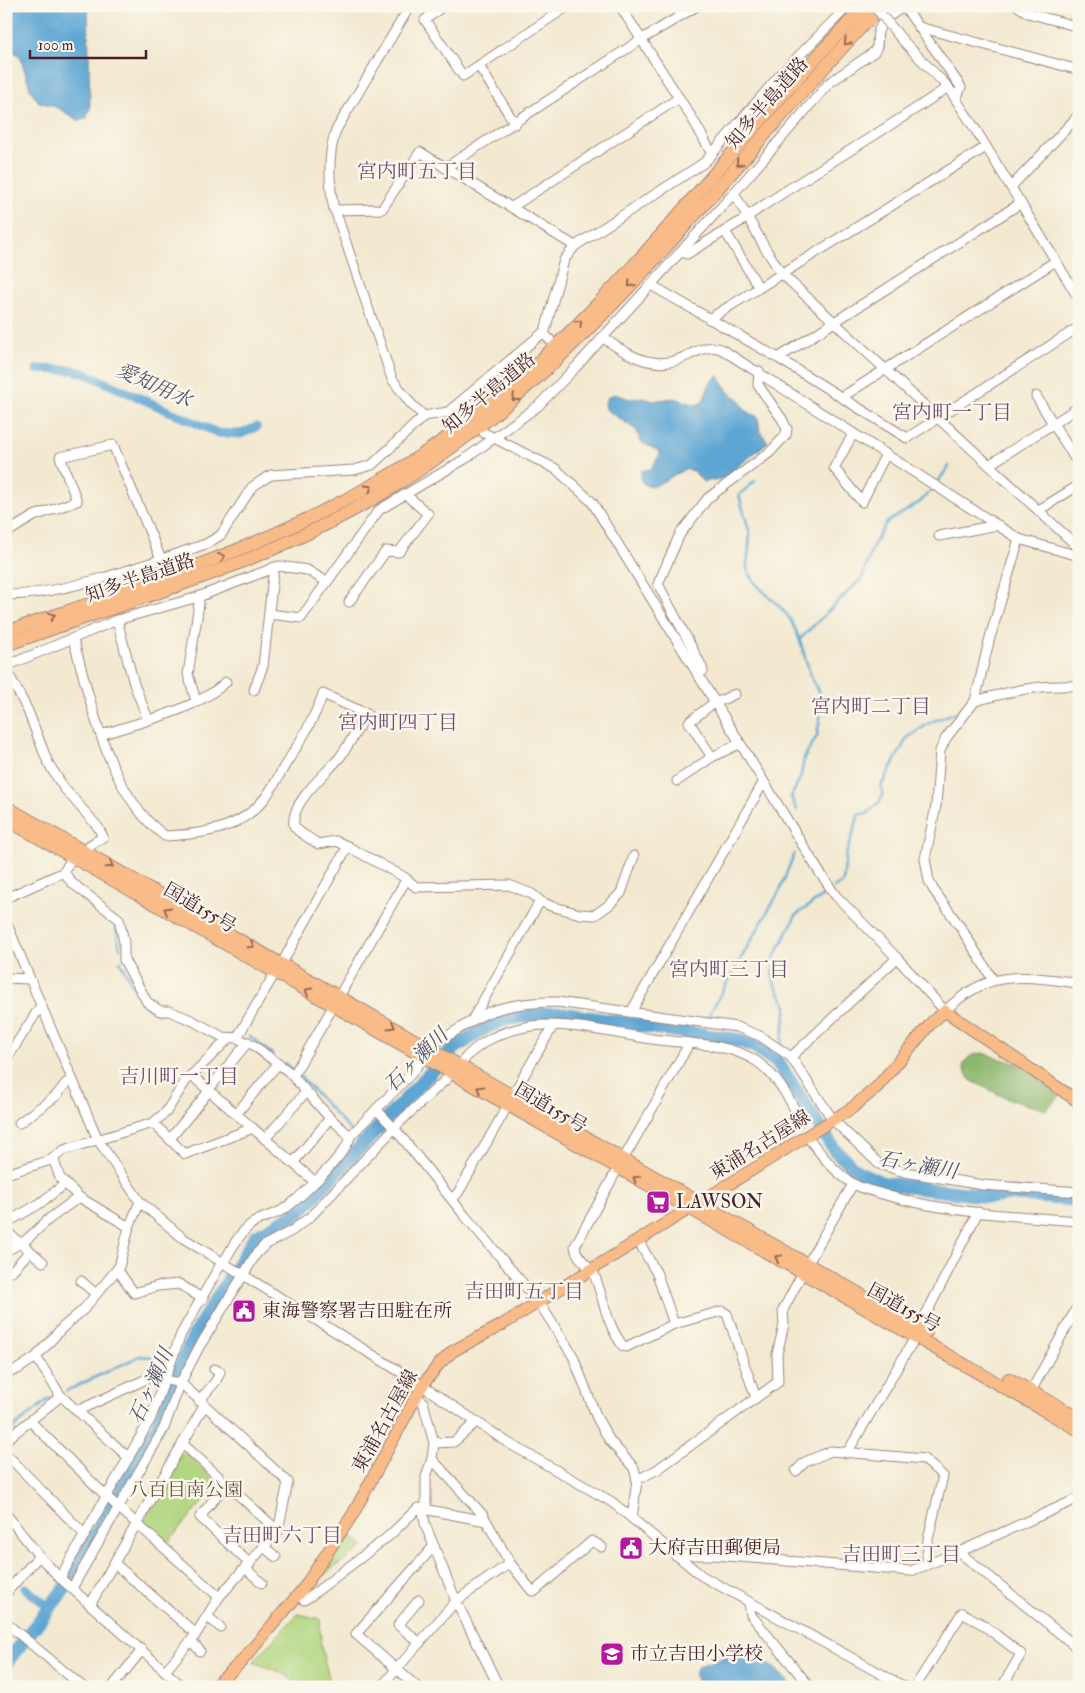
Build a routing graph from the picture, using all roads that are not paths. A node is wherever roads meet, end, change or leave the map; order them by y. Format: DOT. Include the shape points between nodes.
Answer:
graph roads {
  1 [pos="410,6"];
  2 [pos="443,6"];
  3 [pos="568,6"];
  4 [pos="620,6"];
  5 [pos="697,6"];
  6 [pos="848,6"];
  7 [pos="865,6"];
  8 [pos="874,6"];
  9 [pos="881,6"];
  10 [pos="1018,6"];
  11 [pos="919,27"];
  12 [pos="1079,27"];
  13 [pos="642,40"];
  14 [pos="478,66"];
  15 [pos="1079,70"];
  16 [pos="948,87"];
  17 [pos="679,98"];
  18 [pos="956,100"];
  19 [pos="1079,115"];
  20 [pos="515,124"];
  21 [pos="986,147"];
  22 [pos="712,154"];
  23 [pos="446,168"];
  24 [pos="1012,187"];
  25 [pos="734,193"];
  26 [pos="1021,203"];
  27 [pos="512,207"];
  28 [pos="336,210"];
  29 [pos="748,216"];
  30 [pos="725,231"];
  31 [pos="575,246"];
  32 [pos="681,252"];
  33 [pos="1056,261"];
  34 [pos="782,274"];
  35 [pos="650,284"];
  36 [pos="759,288"];
  37 [pos="1079,299"];
  38 [pos="708,319"];
  39 [pos="835,324"];
  40 [pos="1079,327"];
  41 [pos="543,333"];
  42 [pos="602,338"];
  43 [pos="550,340"];
  44 [pos="778,358"];
  45 [pos="569,360"];
  46 [pos="576,367"];
  47 [pos="884,369"];
  48 [pos="759,372"];
  49 [pos="1036,396"];
  50 [pos="842,397"];
  51 [pos="1079,407"];
  52 [pos="448,412"];
  53 [pos="424,416"];
  54 [pos="938,418"];
  55 [pos="456,419"];
  56 [pos="1053,424"];
  57 [pos="484,433"];
  58 [pos="853,434"];
  59 [pos="497,438"];
  60 [pos="886,454"];
  61 [pos="989,465"];
  62 [pos="1079,465"];
  63 [pos="1079,485"];
  64 [pos="405,494"];
  65 [pos="1039,510"];
  66 [pos="6,519"];
  67 [pos="998,525"];
  68 [pos="9,532"];
  69 [pos="939,536"];
  70 [pos="1020,539"];
  71 [pos="1079,548"];
  72 [pos="1079,556"];
  73 [pos="161,559"];
  74 [pos="274,567"];
  75 [pos="327,582"];
  76 [pos="6,595"];
  77 [pos="198,597"];
  78 [pos="349,602"];
  79 [pos="269,614"];
  80 [pos="117,620"];
  81 [pos="6,632"];
  82 [pos="73,639"];
  83 [pos="6,645"];
  84 [pos="6,668"];
  85 [pos="698,675"];
  86 [pos="226,682"];
  87 [pos="1079,686"];
  88 [pos="254,690"];
  89 [pos="735,694"];
  90 [pos="196,701"];
  91 [pos="975,701"];
  92 [pos="715,703"];
  93 [pos="148,719"];
  94 [pos="101,735"];
  95 [pos="739,744"];
  96 [pos="712,757"];
  97 [pos="677,781"];
  98 [pos="763,783"];
  99 [pos="6,807"];
  100 [pos="6,818"];
  101 [pos="348,846"];
  102 [pos="87,852"];
  103 [pos="73,856"];
  104 [pos="634,856"];
  105 [pos="64,872"];
  106 [pos="406,880"];
  107 [pos="6,898"];
  108 [pos="540,901"];
  109 [pos="6,922"];
  110 [pos="897,958"];
  111 [pos="279,968"];
  112 [pos="6,978"];
  113 [pos="29,979"];
  114 [pos="993,980"];
  115 [pos="1079,983"];
  116 [pos="337,1001"];
  117 [pos="40,1007"];
  118 [pos="945,1011"];
  119 [pos="631,1012"];
  120 [pos="471,1022"];
  121 [pos="553,1026"];
  122 [pos="233,1039"];
  123 [pos="248,1042"];
  124 [pos="689,1044"];
  125 [pos="429,1054"];
  126 [pos="791,1057"];
  127 [pos="6,1060"];
  128 [pos="277,1065"];
  129 [pos="456,1069"];
  130 [pos="191,1075"];
  131 [pos="293,1076"];
  132 [pos="72,1081"];
  133 [pos="208,1090"];
  134 [pos="306,1092"];
  135 [pos="510,1101"];
  136 [pos="1079,1102"];
  137 [pos="376,1110"];
  138 [pos="236,1114"];
  139 [pos="330,1118"];
  140 [pos="832,1121"];
  141 [pos="153,1122"];
  142 [pos="801,1122"];
  143 [pos="20,1123"];
  144 [pos="253,1128"];
  145 [pos="395,1129"];
  146 [pos="350,1136"];
  147 [pos="808,1136"];
  148 [pos="265,1139"];
  149 [pos="98,1140"];
  150 [pos="170,1140"];
  151 [pos="53,1158"];
  152 [pos="293,1163"];
  153 [pos="621,1163"];
  154 [pos="6,1174"];
  155 [pos="314,1181"];
  156 [pos="853,1184"];
  157 [pos="61,1187"];
  158 [pos="1079,1192"];
  159 [pos="79,1197"];
  160 [pos="452,1200"];
  161 [pos="140,1202"];
  162 [pos="695,1205"];
  163 [pos="978,1212"];
  164 [pos="1079,1221"];
  165 [pos="6,1223"];
  166 [pos="129,1227"];
  167 [pos="6,1231"];
  168 [pos="638,1240"];
  169 [pos="20,1243"];
  170 [pos="6,1251"];
  171 [pos="30,1251"];
  172 [pos="43,1262"];
  173 [pos="222,1262"];
  174 [pos="806,1268"];
  175 [pos="117,1269"];
  176 [pos="590,1269"];
  177 [pos="11,1272"];
  178 [pos="243,1276"];
  179 [pos="81,1281"];
  180 [pos="96,1294"];
  181 [pos="202,1299"];
  182 [pos="538,1301"];
  183 [pos="1079,1304"];
  184 [pos="674,1324"];
  185 [pos="917,1332"];
  186 [pos="36,1357"];
  187 [pos="214,1369"];
  188 [pos="6,1373"];
  189 [pos="165,1380"];
  190 [pos="180,1384"];
  191 [pos="419,1391"];
  192 [pos="1031,1391"];
  193 [pos="61,1396"];
  194 [pos="756,1398"];
  195 [pos="201,1403"];
  196 [pos="77,1411"];
  197 [pos="1079,1418"];
  198 [pos="30,1421"];
  199 [pos="476,1422"];
  200 [pos="1079,1430"];
  201 [pos="6,1440"];
  202 [pos="434,1443"];
  203 [pos="183,1444"];
  204 [pos="847,1453"];
  205 [pos="6,1454"];
  206 [pos="129,1458"];
  207 [pos="432,1459"];
  208 [pos="796,1471"];
  209 [pos="637,1480"];
  210 [pos="226,1484"];
  211 [pos="107,1497"];
  212 [pos="1079,1498"];
  213 [pos="119,1507"];
  214 [pos="425,1509"];
  215 [pos="6,1514"];
  216 [pos="632,1518"];
  217 [pos="486,1520"];
  218 [pos="137,1523"];
  219 [pos="278,1531"];
  220 [pos="85,1535"];
  221 [pos="434,1546"];
  222 [pos="264,1547"];
  223 [pos="602,1547"];
  224 [pos="960,1552"];
  225 [pos="675,1555"];
  226 [pos="39,1556"];
  227 [pos="276,1557"];
  228 [pos="510,1563"];
  229 [pos="115,1564"];
  230 [pos="928,1565"];
  231 [pos="248,1566"];
  232 [pos="60,1578"];
  233 [pos="262,1583"];
  234 [pos="72,1588"];
  235 [pos="6,1593"];
  236 [pos="298,1595"];
  237 [pos="219,1597"];
  238 [pos="420,1600"];
  239 [pos="456,1601"];
  240 [pos="749,1603"];
  241 [pos="90,1605"];
  242 [pos="207,1616"];
  243 [pos="6,1623"];
  244 [pos="220,1627"];
  245 [pos="193,1637"];
  246 [pos="420,1643"];
  247 [pos="1079,1649"];
  248 [pos="142,1650"];
  249 [pos="200,1651"];
  250 [pos="397,1670"];
  251 [pos="165,1671"];
  252 [pos="83,1687"];
  253 [pos="112,1687"];
  254 [pos="183,1687"];
  255 [pos="214,1687"];
  256 [pos="382,1687"];
  257 [pos="417,1687"];
  258 [pos="499,1687"];
  259 [pos="810,1687"];
  260 [pos="905,1687"];
  261 [pos="915,1687"];
  262 [pos="1002,1687"];
  1 -- 28 [label="street" via="336,130 330,152 330,188"];
  2 -- 14 [label="street" via="425,20 463,76"];
  3 -- 14 [label="street"];
  4 -- 13 [label="street"];
  5 -- 13 [label="street"];
  6 -- 22 [label="street" via="779,76"];
  81 -- 7 [label="highway, 知多半島道路, one-way" via="264,540 349,500 435,446 524,374 594,308"];
  8 -- 16 [label="street, bridge"];
  9 -- 83 [label="highway, 知多半島道路, one-way" via="603,314 512,401 442,455 355,510 270,550"];
  10 -- 12 [label="street" via="1028,13"];
  11 -- 15 [label="street"];
  11 -- 18 [label="street" via="961,87"];
  11 -- 25 [label="street" via="904,6 890,15 878,32 876,49 829,83"];
  13 -- 17 [label="street"];
  13 -- 20 [label="street"];
  14 -- 20 [label="street"];
  16 -- 18 [label="street"];
  16 -- 29 [label="street"];
  17 -- 22 [label="street"];
  17 -- 27 [label="street"];
  18 -- 21 [label="street"];
  19 -- 24 [label="street"];
  20 -- 23 [label="street"];
  21 -- 24 [label="street"];
  21 -- 34 [label="street"];
  22 -- 31 [label="street" via="706,162"];
  23 -- 27 [label="street"];
  23 -- 28 [label="street" via="420,152 382,209"];
  24 -- 26 [label="street"];
  25 -- 29 [label="street"];
  25 -- 32 [label="street"];
  26 -- 33 [label="street"];
  26 -- 39 [label="street"];
  27 -- 31 [label="street"];
  28 -- 53 [label="street" via="392,379"];
  29 -- 30 [label="street"];
  29 -- 34 [label="street"];
  30 -- 32 [label="street" via="687,254"];
  30 -- 36 [label="street"];
  31 -- 41 [label="street" via="564,260"];
  32 -- 35 [label="street"];
  33 -- 37 [label="street"];
  33 -- 47 [label="street"];
  34 -- 36 [label="street"];
  34 -- 39 [label="street"];
  35 -- 38 [label="street"];
  35 -- 42 [label="street"];
  36 -- 38 [label="street"];
  38 -- 44 [label="street"];
  39 -- 44 [label="street"];
  39 -- 47 [label="street"];
  40 -- 54 [label="street"];
  41 -- 43 [label="street"];
  41 -- 52 [label="street"];
  42 -- 46 [label="street"];
  42 -- 48 [label="street" via="634,358 658,362 670,362 707,348 717,348"];
  44 -- 50 [label="street"];
  45 -- 46 [label="street"];
  46 -- 59 [label="street" via="538,406"];
  47 -- 50 [label="street"];
  47 -- 54 [label="street"];
  48 -- 58 [label="street"];
  48 -- 85 [label="street" via="758,385 786,425 786,435 769,453 708,498 680,534 658,584 701,665 703,671"];
  49 -- 56 [label="street"];
  50 -- 54 [label="street" via="907,438"];
  51 -- 56 [label="street"];
  52 -- 53 [label="street"];
  52 -- 55 [label="street"];
  53 -- 73 [label="street" via="372,465 354,470 271,475 252,488 220,535 206,544"];
  54 -- 61 [label="street"];
  56 -- 61 [label="street"];
  56 -- 62 [label="street"];
  57 -- 59 [label="street"];
  58 -- 60 [label="street"];
  58 -- 60 [label="street" via="834,468 862,502"];
  59 -- 64 [label="street"];
  59 -- 85 [label="street" via="556,469 592,502"];
  60 -- 67 [label="street"];
  61 -- 65 [label="street"];
  63 -- 65 [label="street"];
  64 -- 75 [label="street" via="379,510"];
  64 -- 78 [label="street" via="428,514 399,552 386,551"];
  65 -- 71 [label="street"];
  66 -- 68 [label="street"];
  67 -- 69 [label="street"];
  67 -- 70 [label="street"];
  68 -- 73 [label="street" via="34,516 76,501 60,457 113,445"];
  70 -- 72 [label="street"];
  70 -- 91 [label="street" via="989,641"];
  73 -- 76 [label="street" via="70,586"];
  74 -- 75 [label="street" via="307,570"];
  74 -- 77 [label="street"];
  74 -- 79 [label="street"];
  75 -- 79 [label="street" via="301,618"];
  77 -- 80 [label="street"];
  77 -- 90 [label="street" via="188,674"];
  79 -- 88 [label="street" via="263,666"];
  80 -- 82 [label="street"];
  80 -- 93 [label="street" via="134,684"];
  82 -- 84 [label="street"];
  82 -- 94 [label="street"];
  84 -- 102 [label="street" via="28,711 48,763 103,837 90,845"];
  85 -- 92 [label="street"];
  86 -- 90 [label="street"];
  87 -- 91 [label="street" via="1025,688"];
  89 -- 92 [label="street"];
  90 -- 93 [label="street"];
  91 -- 114 [label="street" via="942,746 936,806 925,859 933,889"];
  92 -- 95 [label="street"];
  92 -- 96 [label="street" via="689,722"];
  93 -- 94 [label="street"];
  94 -- 101 [label="street" via="121,785 152,827 165,836 199,834 231,825 250,814 266,798 297,748 323,694 367,714 338,759 314,783 299,806 294,823 318,844 336,841"];
  95 -- 96 [label="street"];
  95 -- 98 [label="street"];
  96 -- 97 [label="street"];
  98 -- 110 [label="street" via="836,896"];
  98 -- 119 [label="street"];
  99 -- 102 [label="highway, 国道155号"];
  100 -- 103 [label="highway, 国道155号"];
  101 -- 106 [label="street"];
  101 -- 111 [label="street"];
  102 -- 111 [label="highway, 国道155号, one-way"];
  103 -- 105 [label="street"];
  111 -- 103 [label="highway, 国道155号, one-way"];
  104 -- 108 [label="street" via="621,893 595,915 566,911"];
  105 -- 107 [label="street"];
  105 -- 122 [label="street" via="72,883 119,919 124,960 147,1002 191,1020 212,1033"];
  106 -- 108 [label="street" via="421,888 509,885 532,894"];
  106 -- 116 [label="street"];
  108 -- 120 [label="street"];
  109 -- 113 [label="street"];
  110 -- 118 [label="street"];
  110 -- 126 [label="street"];
  111 -- 116 [label="highway, 国道155号"];
  111 -- 122 [label="street"];
  112 -- 113 [label="street"];
  113 -- 117 [label="street"];
  114 -- 115 [label="street" via="1027,977"];
  114 -- 118 [label="street" via="961,995"];
  116 -- 125 [label="highway, 国道155号"];
  116 -- 131 [label="street"];
  117 -- 127 [label="street"];
  117 -- 132 [label="street"];
  118 -- 136 [label="main road"];
  118 -- 140 [label="main road, 東浦名古屋線" via="877,1087"];
  119 -- 120 [label="street" via="540,1002 499,1010"];
  119 -- 126 [label="street" via="737,1027 760,1036"];
  120 -- 125 [label="street" via="435,1043"];
  121 -- 124 [label="street"];
  121 -- 129 [label="street" via="528,1027 496,1036 485,1041"];
  121 -- 135 [label="street"];
  122 -- 123 [label="street"];
  122 -- 130 [label="street"];
  123 -- 128 [label="street"];
  123 -- 133 [label="street"];
  124 -- 142 [label="street" via="730,1050 756,1061 777,1080"];
  124 -- 153 [label="street"];
  125 -- 129 [label="highway, 国道155号"];
  125 -- 137 [label="street"];
  126 -- 140 [label="street"];
  128 -- 131 [label="street"];
  128 -- 138 [label="street"];
  129 -- 135 [label="highway, 国道155号"];
  129 -- 145 [label="street"];
  130 -- 133 [label="street"];
  130 -- 141 [label="street" via="166,1112"];
  131 -- 134 [label="street"];
  132 -- 143 [label="street"];
  132 -- 149 [label="street"];
  133 -- 138 [label="street"];
  133 -- 150 [label="street"];
  134 -- 139 [label="street"];
  134 -- 148 [label="street"];
  135 -- 153 [label="highway, 国道155号"];
  135 -- 160 [label="street"];
  137 -- 145 [label="street"];
  137 -- 146 [label="street"];
  138 -- 144 [label="street"];
  139 -- 146 [label="street"];
  139 -- 152 [label="street"];
  140 -- 147 [label="main road, 東浦名古屋線"];
  140 -- 158 [label="street" via="879,1164 905,1172 983,1185"];
  141 -- 149 [label="street"];
  141 -- 150 [label="street"];
  144 -- 148 [label="street"];
  144 -- 150 [label="street" via="185,1154"];
  145 -- 160 [label="street"];
  145 -- 178 [label="street" via="308,1219 260,1249"];
  146 -- 155 [label="street" via="347,1146"];
  147 -- 156 [label="street"];
  147 -- 162 [label="main road, 東浦名古屋線"];
  148 -- 152 [label="street"];
  149 -- 151 [label="street" via="64,1150"];
  149 -- 161 [label="street"];
  151 -- 154 [label="street"];
  151 -- 159 [label="street" via="63,1182"];
  152 -- 155 [label="street"];
  153 -- 162 [label="highway, 国道155号"];
  153 -- 176 [label="street" via="575,1246 577,1254"];
  155 -- 173 [label="street" via="283,1210 250,1225"];
  156 -- 163 [label="street" via="916,1203"];
  156 -- 174 [label="street"];
  157 -- 165 [label="street"];
  159 -- 166 [label="street"];
  159 -- 169 [label="street"];
  160 -- 182 [label="street"];
  161 -- 166 [label="street"];
  161 -- 173 [label="street" via="170,1229"];
  162 -- 168 [label="main road, 東浦名古屋線"];
  162 -- 174 [label="highway, 国道155号"];
  163 -- 164 [label="street"];
  163 -- 185 [label="street"];
  166 -- 175 [label="street"];
  167 -- 169 [label="street"];
  168 -- 176 [label="main road, 東浦名古屋線"];
  168 -- 184 [label="street" via="657,1274"];
  169 -- 170 [label="street"];
  169 -- 171 [label="street"];
  171 -- 172 [label="street"];
  171 -- 177 [label="street"];
  173 -- 178 [label="street"];
  173 -- 181 [label="street"];
  174 -- 185 [label="highway, 国道155号"];
  174 -- 194 [label="street" via="783,1310 784,1325 777,1354 778,1382"];
  175 -- 180 [label="street"];
  175 -- 181 [label="street" via="134,1293 179,1284"];
  176 -- 182 [label="main road, 東浦名古屋線"];
  176 -- 184 [label="street" via="613,1333 622,1346"];
  178 -- 190 [label="street" via="207,1332"];
  178 -- 191 [label="street"];
  179 -- 180 [label="street"];
  180 -- 186 [label="street"];
  181 -- 189 [label="street" via="182,1334"];
  182 -- 191 [label="main road, 東浦名古屋線" via="453,1351"];
  182 -- 209 [label="street" via="573,1356 597,1418 610,1441 634,1468"];
  183 -- 192 [label="street"];
  184 -- 194 [label="street" via="722,1310 728,1314"];
  185 -- 192 [label="highway, 国道155号"];
  185 -- 200 [label="highway, 国道155号"];
  185 -- 204 [label="street"];
  186 -- 188 [label="street"];
  186 -- 193 [label="street"];
  187 -- 195 [label="street" via="220,1372"];
  189 -- 190 [label="street"];
  189 -- 196 [label="street" via="153,1376"];
  189 -- 206 [label="street"];
  190 -- 195 [label="street"];
  190 -- 213 [label="street" via="164,1428"];
  191 -- 199 [label="street"];
  191 -- 202 [label="street"];
  191 -- 236 [label="main road, 東浦名古屋線" via="353,1514"];
  192 -- 197 [label="highway, 国道155号"];
  193 -- 196 [label="street"];
  193 -- 198 [label="street"];
  194 -- 209 [label="street" via="658,1469"];
  195 -- 203 [label="street"];
  195 -- 219 [label="street" via="288,1482"];
  196 -- 206 [label="street"];
  198 -- 201 [label="street"];
  198 -- 211 [label="street"];
  199 -- 202 [label="street" via="454,1442"];
  199 -- 216 [label="street" via="612,1502"];
  202 -- 207 [label="street"];
  203 -- 210 [label="street"];
  203 -- 218 [label="street"];
  204 -- 208 [label="street" via="830,1451 805,1462"];
  204 -- 230 [label="street" via="924,1459 943,1476 928,1539"];
  205 -- 220 [label="street"];
  206 -- 211 [label="street"];
  207 -- 214 [label="street" via="426,1477"];
  207 -- 217 [label="street"];
  209 -- 216 [label="street"];
  210 -- 219 [label="street"];
  210 -- 231 [label="street" via="200,1517"];
  211 -- 213 [label="street"];
  211 -- 220 [label="street"];
  212 -- 224 [label="street"];
  213 -- 218 [label="street"];
  213 -- 234 [label="street"];
  214 -- 217 [label="street"];
  214 -- 221 [label="street" via="425,1524"];
  214 -- 236 [label="street" via="413,1511 389,1536 312,1595 304,1600"];
  215 -- 226 [label="street"];
  216 -- 225 [label="street"];
  217 -- 228 [label="street"];
  218 -- 229 [label="street"];
  218 -- 237 [label="street"];
  219 -- 222 [label="street"];
  220 -- 232 [label="street"];
  221 -- 239 [label="street"];
  221 -- 250 [label="street" via="356,1634"];
  222 -- 227 [label="street"];
  222 -- 231 [label="street"];
  223 -- 228 [label="street" via="592,1540 535,1591"];
  224 -- 230 [label="street"];
  224 -- 247 [label="street"];
  225 -- 230 [label="street" via="911,1571"];
  225 -- 240 [label="street" via="702,1576"];
  226 -- 232 [label="street"];
  226 -- 235 [label="street"];
  228 -- 239 [label="street"];
  229 -- 241 [label="street"];
  229 -- 245 [label="street"];
  231 -- 233 [label="street"];
  231 -- 237 [label="street"];
  232 -- 234 [label="street"];
  234 -- 241 [label="street"];
  236 -- 255 [label="main road, 東浦名古屋線" via="241,1662"];
  237 -- 242 [label="street"];
  238 -- 246 [label="street" via="398,1625"];
  239 -- 246 [label="street"];
  239 -- 258 [label="street"];
  240 -- 259 [label="street" via="751,1614"];
  240 -- 260 [label="street"];
  241 -- 248 [label="street"];
  242 -- 244 [label="street"];
  242 -- 245 [label="street"];
  243 -- 252 [label="street"];
  245 -- 249 [label="street"];
  245 -- 251 [label="street"];
  246 -- 250 [label="street"];
  248 -- 251 [label="street"];
  248 -- 253 [label="street"];
  250 -- 256 [label="street"];
  250 -- 257 [label="street"];
  251 -- 254 [label="street"];
  261 -- 262 [label="street" via="962,1612 1021,1654"];
}
